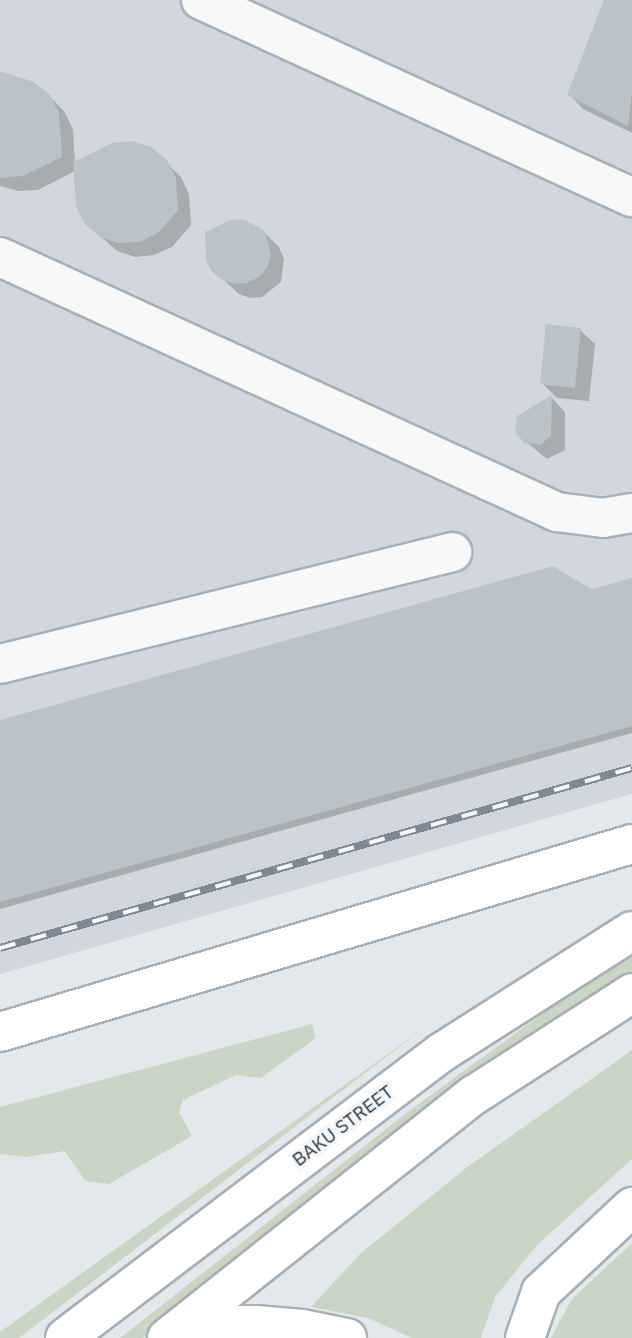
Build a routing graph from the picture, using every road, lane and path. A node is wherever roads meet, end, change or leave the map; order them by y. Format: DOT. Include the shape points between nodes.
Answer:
graph roads {
  1 [pos="201,0"];
  2 [pos="632,197"];
  3 [pos="0,257"];
  4 [pos="632,513"];
  5 [pos="452,552"];
  6 [pos="0,664"];
  7 [pos="632,844"];
  8 [pos="632,931"];
  9 [pos="632,993"];
  10 [pos="0,1032"];
  11 [pos="632,1207"];
  12 [pos="168,1337"];
  13 [pos="65,1338"];
  14 [pos="347,1338"];
  15 [pos="525,1338"];
  1 -- 2 [label="lane"];
  3 -- 4 [label="lane" via="557,512 603,518"];
  5 -- 6 [label="lane"];
  7 -- 10 [label="main road"];
  8 -- 13 [label="main road, BAKU STREET" via="442,1052"];
  9 -- 12 [label="main road" via="474,1095"];
  11 -- 15 [label="main road" via="541,1292"];
  12 -- 14 [label="main road" via="230,1325 256,1325"];
}
